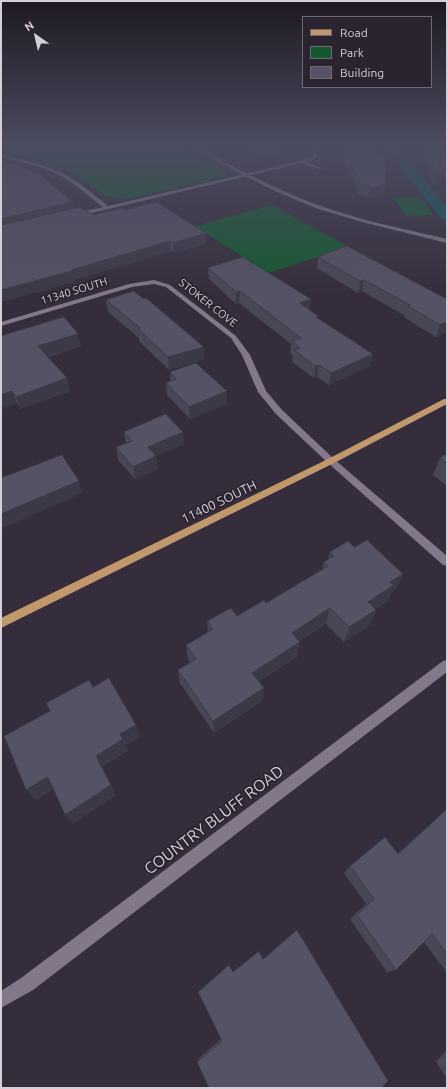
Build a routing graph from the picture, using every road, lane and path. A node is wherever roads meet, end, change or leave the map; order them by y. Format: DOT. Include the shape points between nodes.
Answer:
graph roads {
  1 [pos="92,196"];
  2 [pos="156,196"];
  3 [pos="291,196"];
  4 [pos="107,207"];
  5 [pos="69,216"];
  6 [pos="447,241"];
  7 [pos="154,282"];
  8 [pos="1,324"];
  9 [pos="447,402"];
  10 [pos="331,461"];
  11 [pos="447,562"];
  12 [pos="1,623"];
  13 [pos="447,665"];
  14 [pos="1,1000"];
  1 -- 4 [label="street"];
  2 -- 4 [label="street"];
  3 -- 6 [label="street" via="357,220"];
  4 -- 5 [label="street"];
  7 -- 8 [label="street, 11340 SOUTH" via="131,285"];
  7 -- 10 [label="street, STOKER COVE" via="173,288 234,337 246,355 268,401"];
  9 -- 10 [label="main road, 11400 SOUTH"];
  10 -- 11 [label="street, STOKER COVE"];
  10 -- 12 [label="main road, 11400 SOUTH"];
  13 -- 14 [label="street, COUNTRY BLUFF ROAD" via="40,974"];
}
